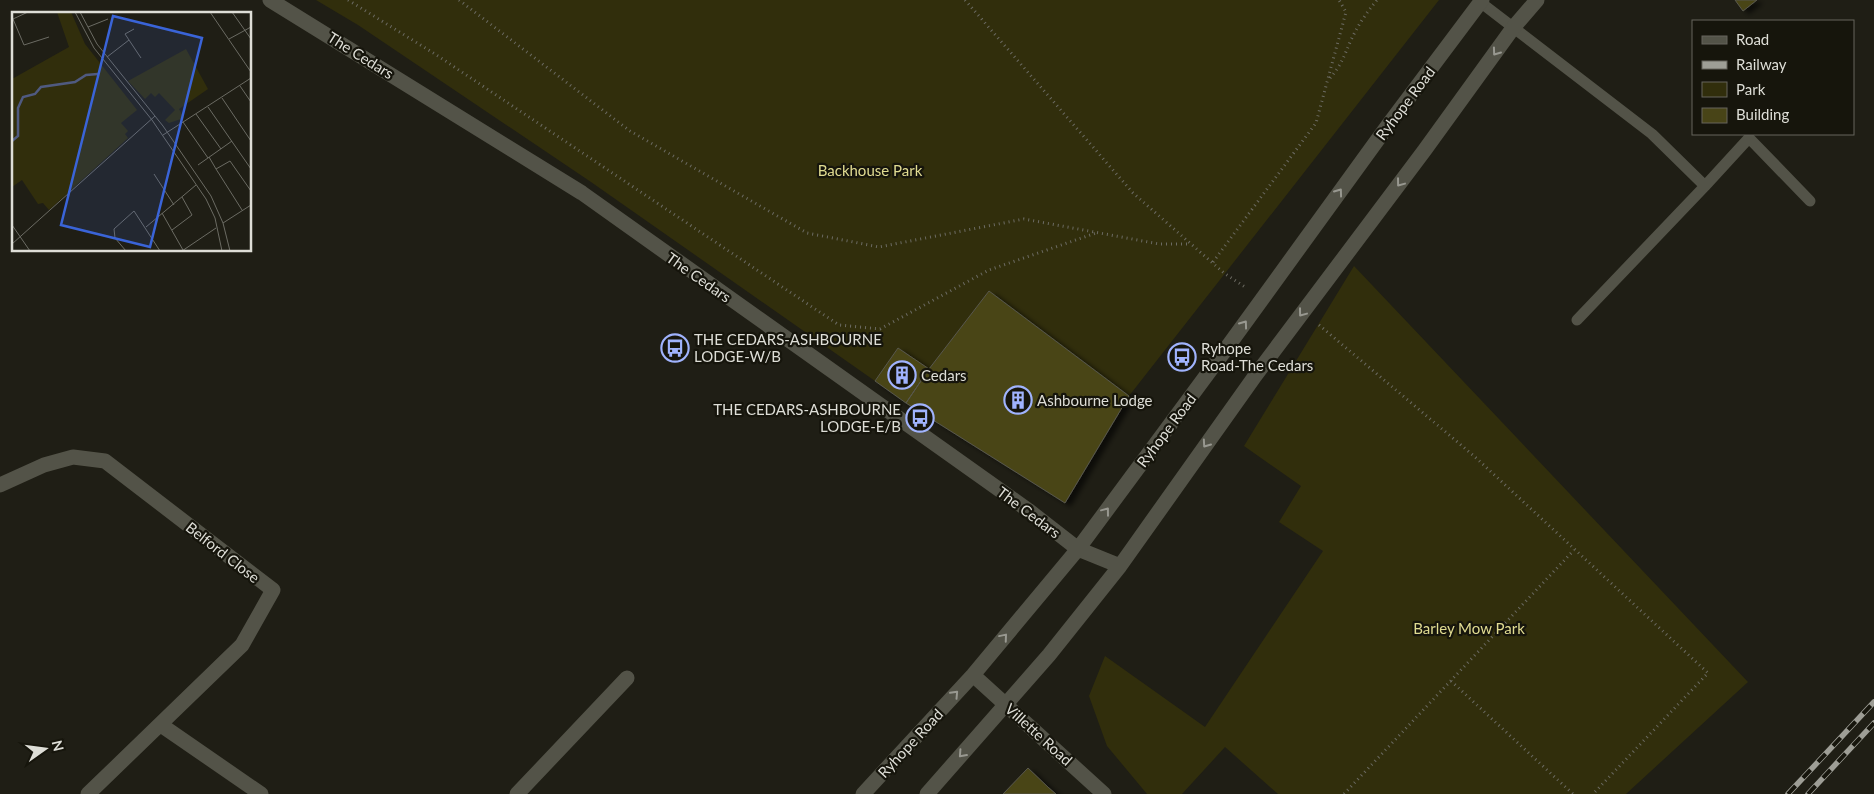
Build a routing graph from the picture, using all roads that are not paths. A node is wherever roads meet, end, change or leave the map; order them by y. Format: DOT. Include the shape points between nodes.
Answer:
graph roads {
  1 [pos="270,0"];
  2 [pos="1537,0"];
  3 [pos="1481,1"];
  4 [pos="1513,28"];
  5 [pos="1705,186"];
  6 [pos="1810,201"];
  7 [pos="1577,320"];
  8 [pos="0,485"];
  9 [pos="1078,549"];
  10 [pos="1120,566"];
  11 [pos="973,675"];
  12 [pos="627,678"];
  13 [pos="1006,704"];
  14 [pos="161,725"];
  15 [pos="88,794"];
  16 [pos="261,794"];
  17 [pos="517,794"];
  18 [pos="863,794"];
  19 [pos="927,794"];
  20 [pos="1104,794"];
  1 -- 9 [label="street, The Cedars" via="582,193 1028,510"];
  2 -- 4 [label="street"];
  3 -- 4 [label="lane"];
  9 -- 3 [label="street, Ryhope Road, one-way"];
  4 -- 5 [label="lane" via="1652,134"];
  4 -- 10 [label="street, one-way" via="1255,376"];
  5 -- 6 [label="lane" via="1749,138"];
  5 -- 7 [label="lane"];
  8 -- 14 [label="street, Belford Close" via="73,456 105,461 273,590 242,645"];
  9 -- 10 [label="street, The Cedars"];
  11 -- 9 [label="street, Ryhope Road, one-way"];
  10 -- 13 [label="street"];
  11 -- 13 [label="street, Villette Road"];
  18 -- 11 [label="street, Ryhope Road, one-way"];
  12 -- 17 [label="street"];
  13 -- 19 [label="street, one-way"];
  13 -- 20 [label="street, Villette Road"];
  14 -- 15 [label="street"];
  14 -- 16 [label="street"];
}
